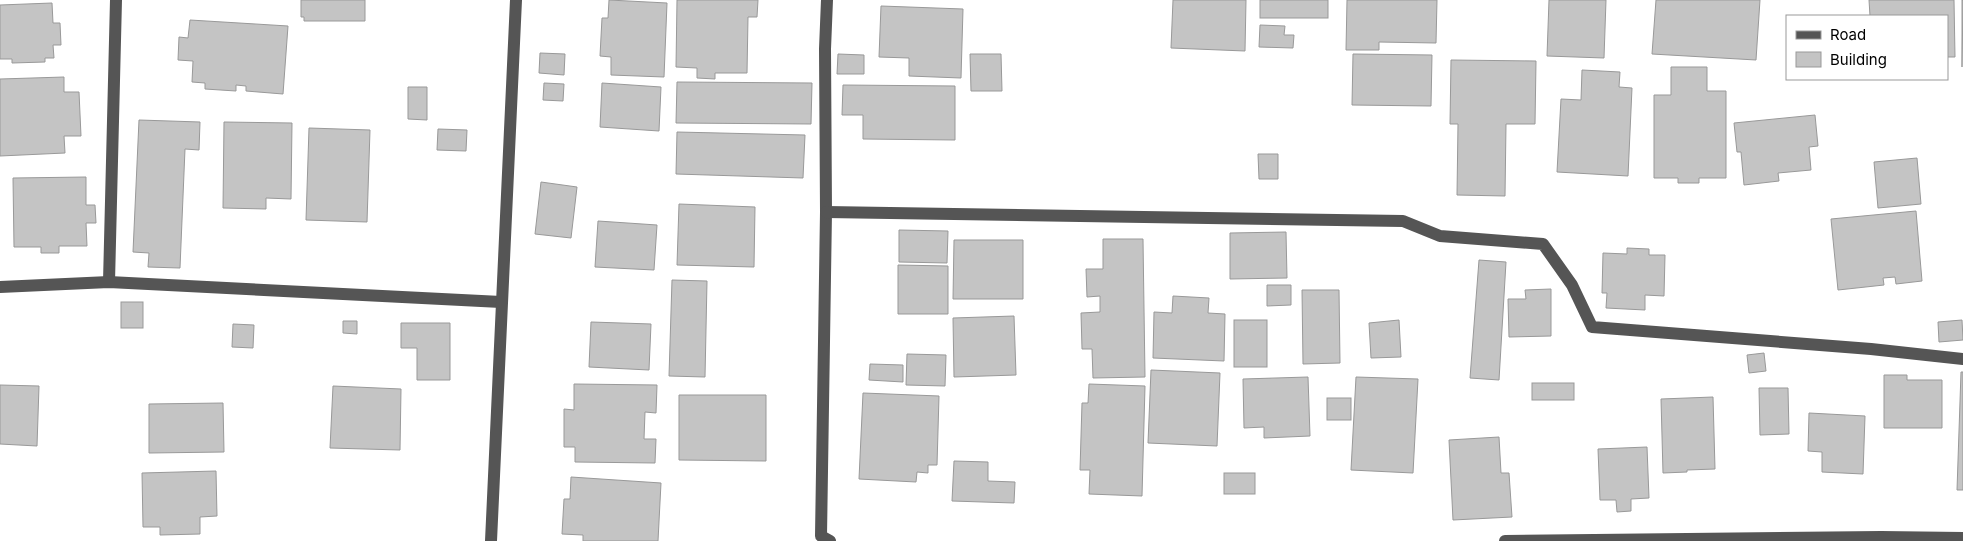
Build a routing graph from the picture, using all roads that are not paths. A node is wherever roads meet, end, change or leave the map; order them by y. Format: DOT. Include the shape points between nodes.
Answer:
graph roads {
  1 [pos="116,0"];
  2 [pos="516,0"];
  3 [pos="827,0"];
  4 [pos="826,212"];
  5 [pos="109,282"];
  6 [pos="0,287"];
  7 [pos="501,302"];
  8 [pos="1963,359"];
  9 [pos="1963,538"];
  10 [pos="491,541"];
  11 [pos="830,541"];
  12 [pos="1505,541"];
  13 [pos="1532,541"];
  1 -- 5 [label="street"];
  2 -- 7 [label="street"];
  3 -- 4 [label="street"];
  4 -- 8 [label="street" via="1403,222 1440,236 1543,244 1572,285 1592,327"];
  4 -- 11 [label="street" via="821,536"];
  5 -- 6 [label="street"];
  5 -- 7 [label="street"];
  7 -- 10 [label="street"];
  9 -- 13 [label="street"];
  12 -- 13 [label="street"];
}
